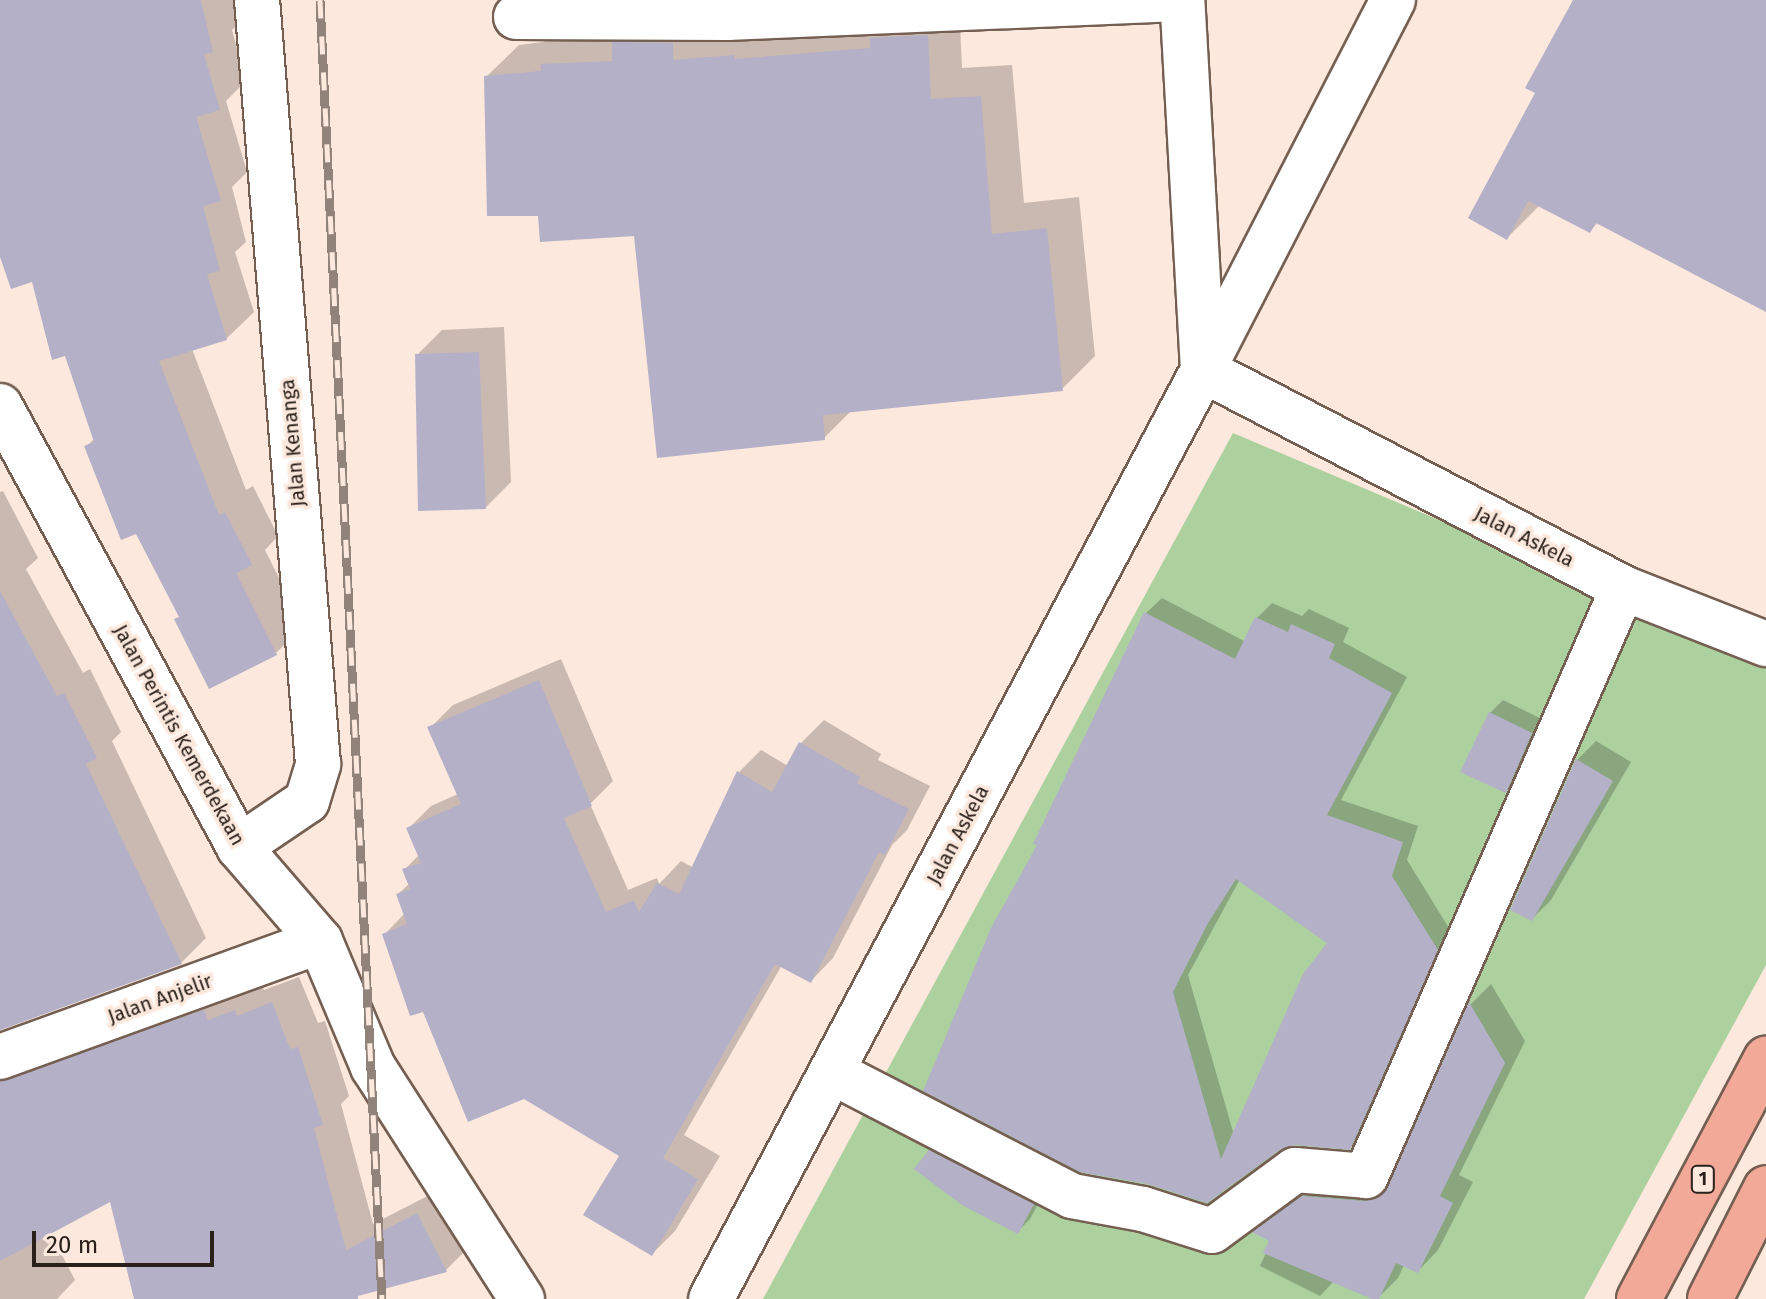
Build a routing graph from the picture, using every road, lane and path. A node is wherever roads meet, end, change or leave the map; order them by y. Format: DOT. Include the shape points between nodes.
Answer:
graph roads {
  1 [pos="257,0"];
  2 [pos="1161,0"];
  3 [pos="1182,0"];
  4 [pos="1393,0"];
  5 [pos="516,17"];
  6 [pos="1203,370"];
  7 [pos="0,406"];
  8 [pos="1623,588"];
  9 [pos="1766,644"];
  10 [pos="239,847"];
  11 [pos="320,941"];
  12 [pos="0,1057"];
  13 [pos="1766,1059"];
  14 [pos="832,1072"];
  15 [pos="1766,1188"];
  16 [pos="522,1299"];
  17 [pos="711,1299"];
  18 [pos="1639,1299"];
  19 [pos="1710,1299"];
  1 -- 10 [label="street, Jalan Kenanga" via="318,764 307,801"];
  2 -- 5 [label="street" via="727,18"];
  3 -- 6 [label="street"];
  4 -- 6 [label="street, Jalan Askela"];
  6 -- 8 [label="street, Jalan Askela"];
  6 -- 14 [label="street, Jalan Askela"];
  7 -- 10 [label="street, Jalan Perintis Kemerdekaan"];
  8 -- 9 [label="street, Jalan Askela"];
  8 -- 14 [label="street" via="1366,1176 1295,1170 1212,1231 1143,1209 1072,1196"];
  10 -- 11 [label="street, Jalan Perintis Kemerdekaan"];
  11 -- 12 [label="street, Jalan Anjelir"];
  11 -- 16 [label="street, Jalan Perintis Kemerdekaan" via="373,1067"];
  13 -- 18 [label="main road, 1"];
  14 -- 17 [label="street, Jalan Askela"];
  15 -- 19 [label="main road"];
}
